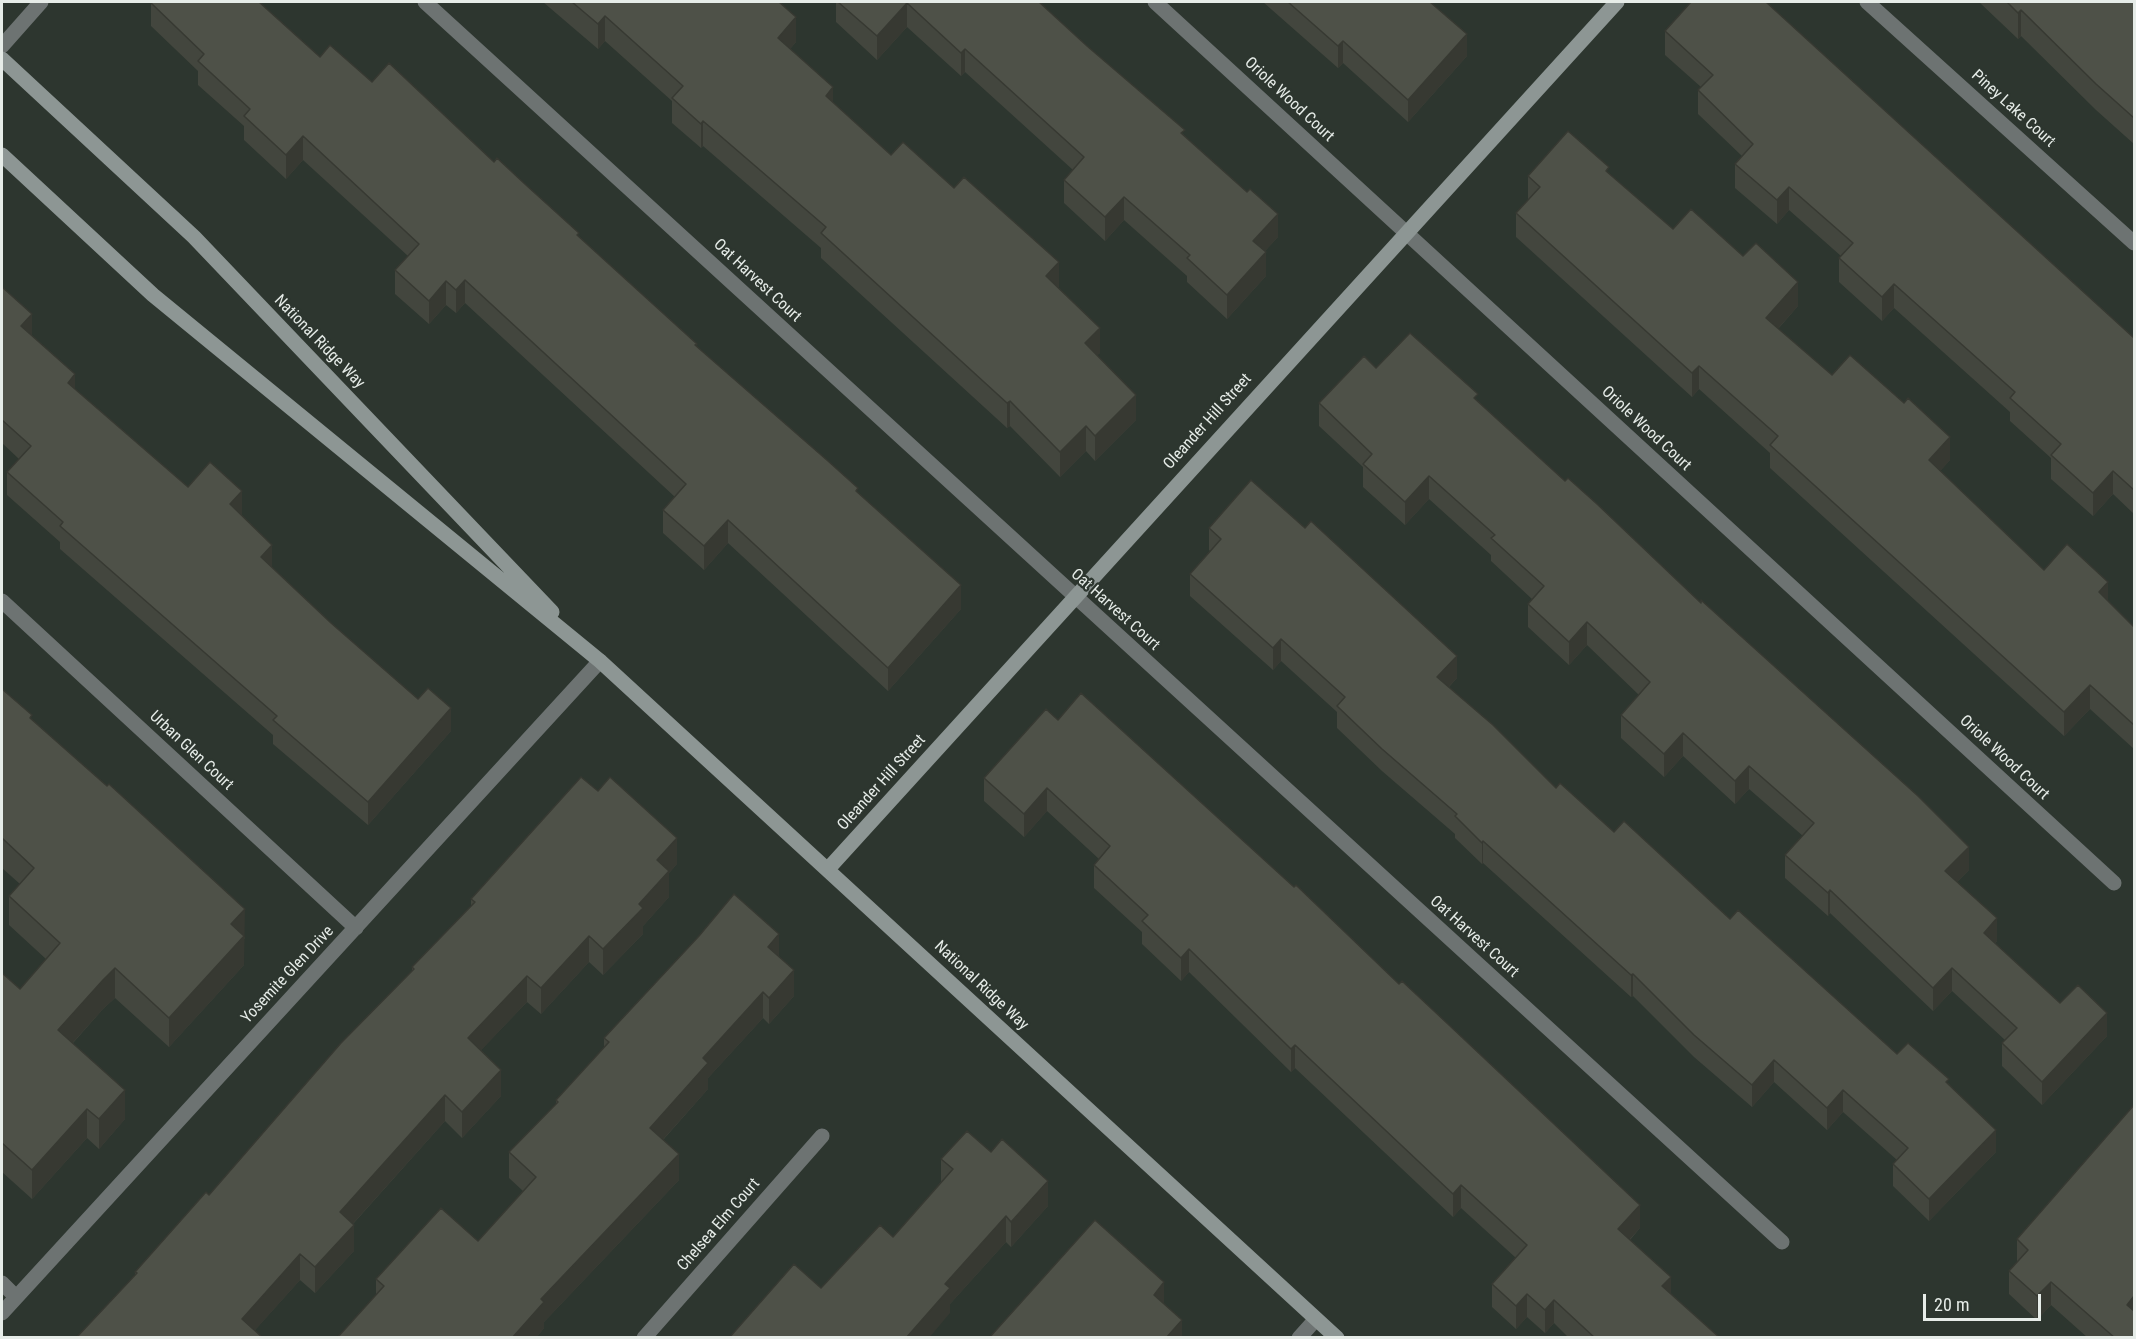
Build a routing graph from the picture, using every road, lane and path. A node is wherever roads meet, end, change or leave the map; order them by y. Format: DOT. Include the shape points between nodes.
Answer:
graph roads {
  1 [pos="41,2"];
  2 [pos="425,2"];
  3 [pos="1155,2"];
  4 [pos="1617,2"];
  5 [pos="1867,2"];
  6 [pos="2,46"];
  7 [pos="2,59"];
  8 [pos="2,155"];
  9 [pos="1405,233"];
  10 [pos="2134,243"];
  11 [pos="1074,597"];
  12 [pos="2,601"];
  13 [pos="600,661"];
  14 [pos="828,869"];
  15 [pos="2114,883"];
  16 [pos="356,928"];
  17 [pos="822,1136"];
  18 [pos="1782,1242"];
  19 [pos="2,1283"];
  20 [pos="16,1297"];
  21 [pos="2,1313"];
  22 [pos="1316,1319"];
  23 [pos="644,1338"];
  24 [pos="1299,1338"];
  25 [pos="1337,1338"];
  1 -- 6 [label="street"];
  2 -- 11 [label="street, Oat Harvest Court"];
  3 -- 9 [label="street, Oriole Wood Court"];
  4 -- 9 [label="street, Oleander Hill Street"];
  5 -- 10 [label="street, Piney Lake Court"];
  7 -- 13 [label="street, National Ridge Way" via="194,237"];
  8 -- 13 [label="street, National Ridge Way" via="153,295"];
  9 -- 11 [label="street, Oleander Hill Street"];
  9 -- 15 [label="street, Oriole Wood Court"];
  11 -- 14 [label="street, Oleander Hill Street"];
  11 -- 18 [label="street, Oat Harvest Court"];
  12 -- 16 [label="street, Urban Glen Court"];
  13 -- 14 [label="street, National Ridge Way"];
  13 -- 16 [label="street, Yosemite Glen Drive"];
  14 -- 22 [label="street, National Ridge Way"];
  16 -- 20 [label="street, Yosemite Glen Drive"];
  17 -- 23 [label="street, Chelsea Elm Court"];
  19 -- 20 [label="street"];
  20 -- 21 [label="street, Yosemite Glen Drive"];
  22 -- 24 [label="street"];
  22 -- 25 [label="street, National Ridge Way"];
}
